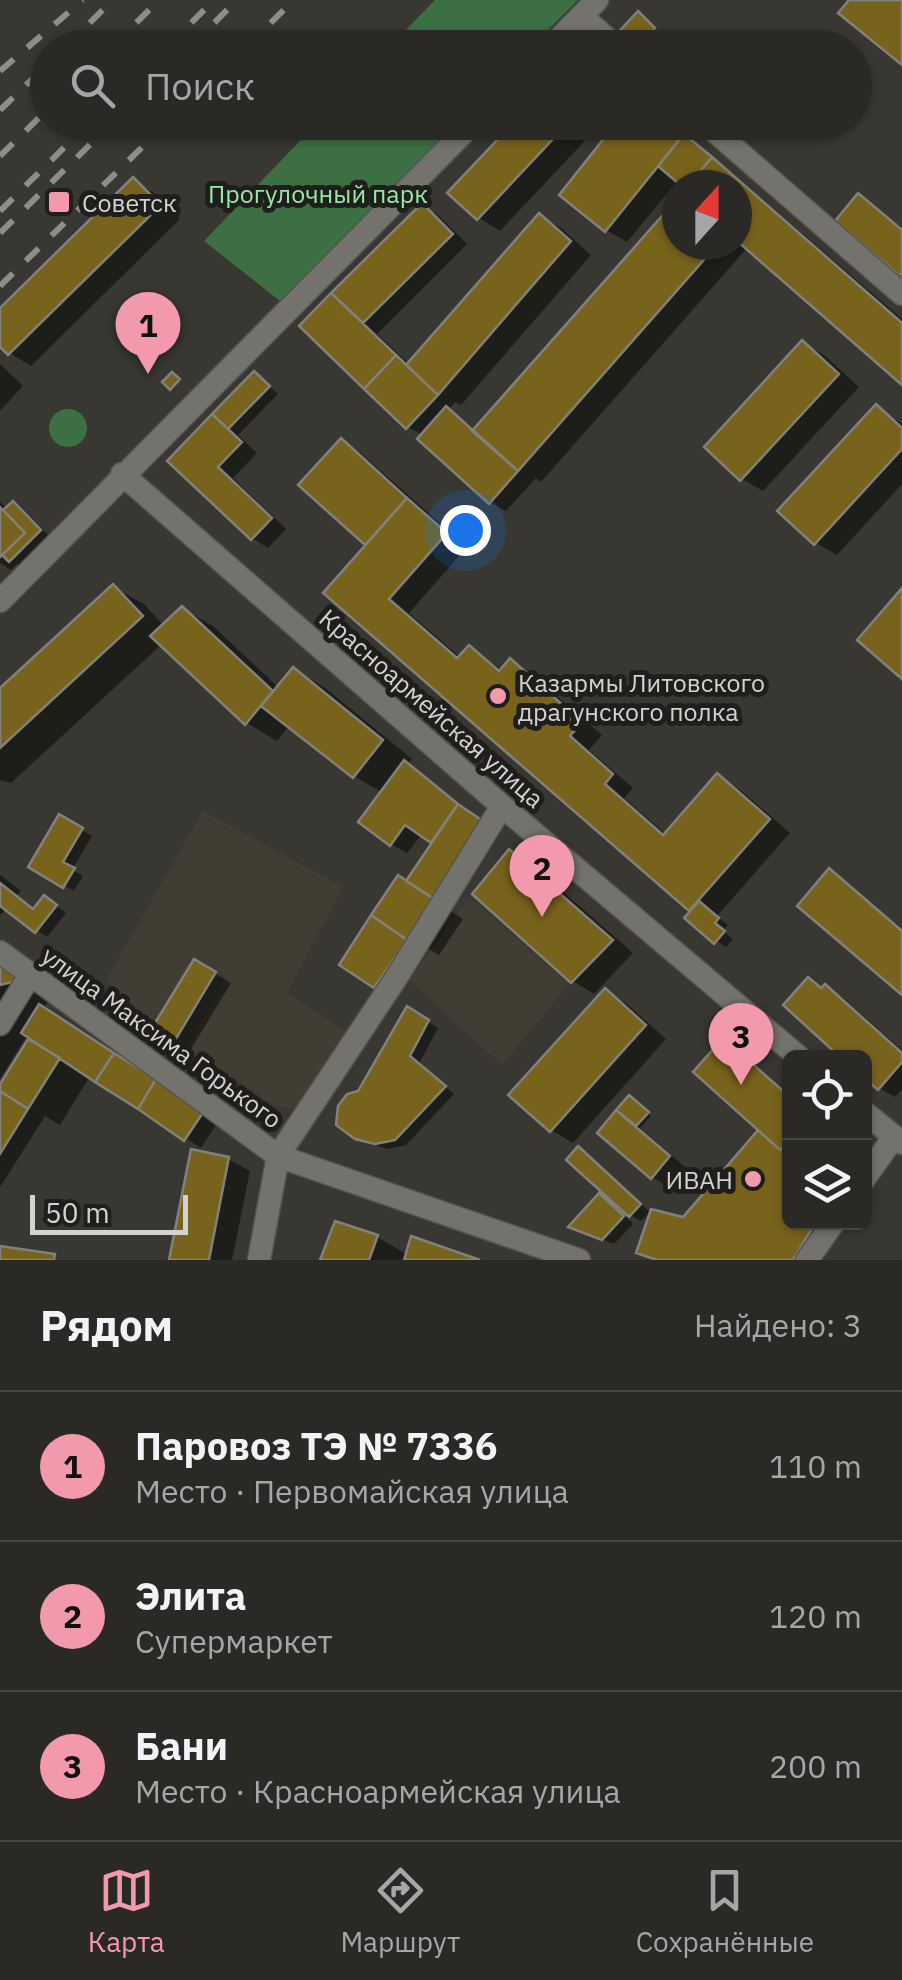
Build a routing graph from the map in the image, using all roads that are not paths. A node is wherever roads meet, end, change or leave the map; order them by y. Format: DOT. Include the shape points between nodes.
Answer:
graph roads {
  1 [pos="589,8"];
  2 [pos="568,30"];
  3 [pos="605,30"];
  4 [pos="456,140"];
  5 [pos="725,140"];
  6 [pos="902,294"];
  7 [pos="122,474"];
  8 [pos="0,601"];
  9 [pos="502,806"];
  10 [pos="0,952"];
  11 [pos="30,975"];
  12 [pos="0,1024"];
  13 [pos="791,1050"];
  14 [pos="872,1119"];
  15 [pos="898,1140"];
  16 [pos="278,1156"];
  17 [pos="872,1170"];
  18 [pos="828,1230"];
  19 [pos="259,1260"];
  20 [pos="579,1260"];
  21 [pos="807,1260"];
  1 -- 2 [label="street"];
  1 -- 3 [label="street"];
  4 -- 7 [label="street"];
  5 -- 6 [label="street"];
  7 -- 8 [label="street"];
  7 -- 9 [label="street, Красноармейская улица"];
  9 -- 13 [label="street, Красноармейская улица"];
  9 -- 16 [label="street"];
  10 -- 11 [label="street, улица Максима Горького"];
  11 -- 12 [label="street"];
  11 -- 16 [label="street, улица Максима Горького"];
  14 -- 15 [label="street"];
  15 -- 17 [label="street"];
  16 -- 19 [label="street"];
  16 -- 20 [label="street, улица Максима Горького"];
  18 -- 21 [label="street"];
}
